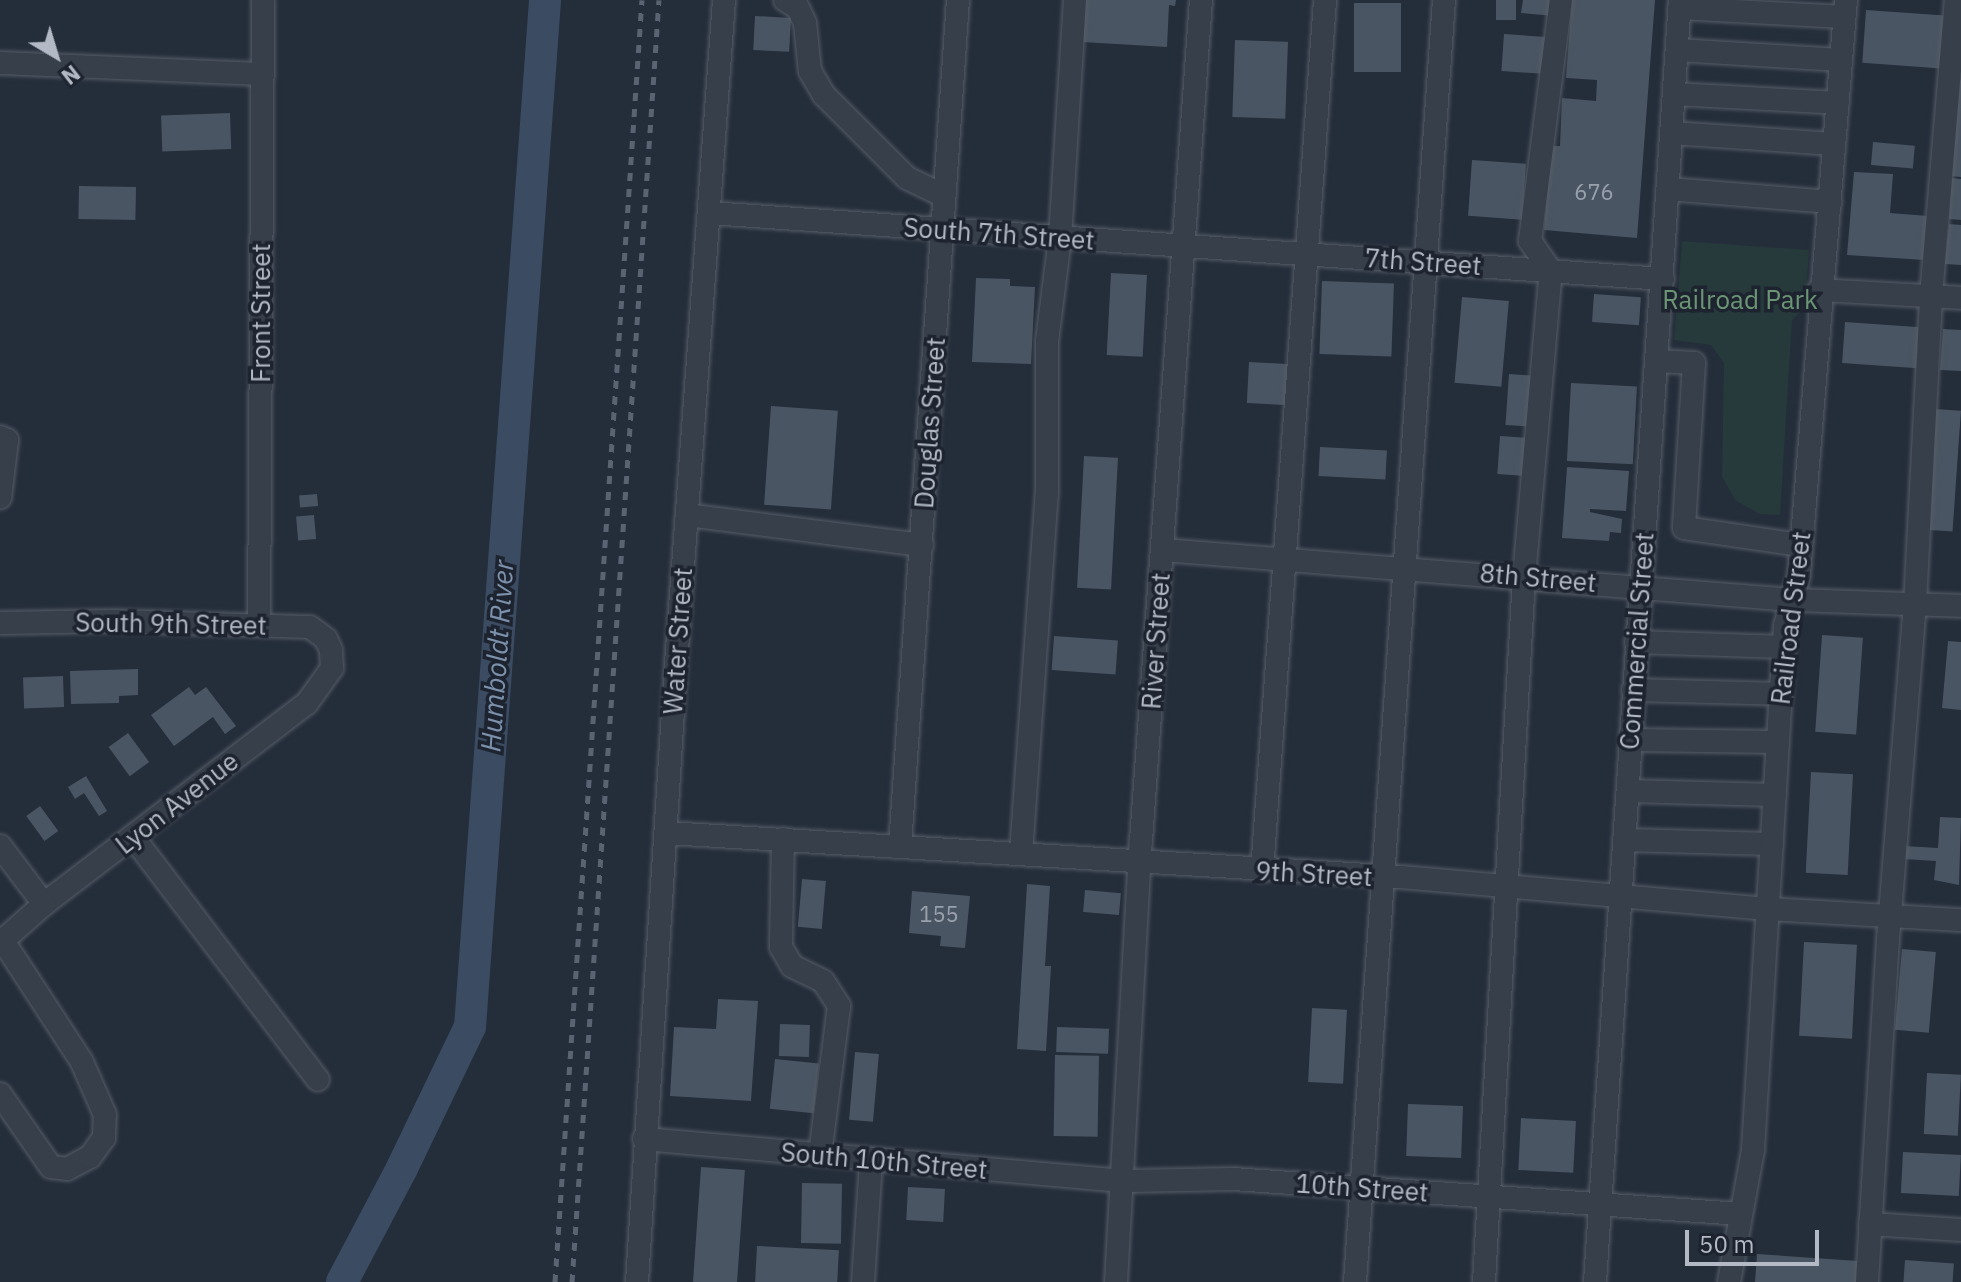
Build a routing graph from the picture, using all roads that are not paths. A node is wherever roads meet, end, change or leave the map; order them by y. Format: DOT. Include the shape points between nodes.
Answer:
graph roads {
  1 [pos="263,0"];
  2 [pos="724,0"];
  3 [pos="785,0"];
  4 [pos="958,0"];
  5 [pos="1075,0"];
  6 [pos="1201,0"];
  7 [pos="1325,0"];
  8 [pos="1444,0"];
  9 [pos="1561,0"];
  10 [pos="1956,0"];
  11 [pos="1680,4"];
  12 [pos="1845,8"];
  13 [pos="1677,50"];
  14 [pos="1841,60"];
  15 [pos="0,63"];
  16 [pos="261,74"];
  17 [pos="1674,94"];
  18 [pos="1838,103"];
  19 [pos="1672,133"];
  20 [pos="1834,144"];
  21 [pos="1668,189"];
  22 [pos="944,196"];
  23 [pos="1830,202"];
  24 [pos="710,213"];
  25 [pos="943,229"];
  26 [pos="1060,238"];
  27 [pos="1184,246"];
  28 [pos="1306,254"];
  29 [pos="1426,262"];
  30 [pos="1551,271"];
  31 [pos="1663,279"];
  32 [pos="1819,290"];
  33 [pos="1931,296"];
  34 [pos="1961,298"];
  35 [pos="1657,361"];
  36 [pos="0,437"];
  37 [pos="0,498"];
  38 [pos="687,515"];
  39 [pos="922,545"];
  40 [pos="1801,545"];
  41 [pos="1163,550"];
  42 [pos="1285,561"];
  43 [pos="1405,567"];
  44 [pos="1524,577"];
  45 [pos="1639,586"];
  46 [pos="1792,600"];
  47 [pos="1915,604"];
  48 [pos="1961,606"];
  49 [pos="0,623"];
  50 [pos="259,625"];
  51 [pos="1636,642"];
  52 [pos="1784,647"];
  53 [pos="331,650"];
  54 [pos="1633,690"];
  55 [pos="1781,694"];
  56 [pos="1631,740"];
  57 [pos="1778,742"];
  58 [pos="1628,791"];
  59 [pos="1775,795"];
  60 [pos="667,833"];
  61 [pos="133,837"];
  62 [pos="783,839"];
  63 [pos="1625,840"];
  64 [pos="1772,844"];
  65 [pos="0,846"];
  66 [pos="900,846"];
  67 [pos="1021,853"];
  68 [pos="1141,864"];
  69 [pos="1262,871"];
  70 [pos="1383,877"];
  71 [pos="1506,886"];
  72 [pos="1622,896"];
  73 [pos="44,904"];
  74 [pos="1768,909"];
  75 [pos="1892,915"];
  76 [pos="1961,920"];
  77 [pos="2,942"];
  78 [pos="318,1080"];
  79 [pos="0,1094"];
  80 [pos="644,1139"];
  81 [pos="820,1155"];
  82 [pos="871,1160"];
  83 [pos="1123,1181"];
  84 [pos="1361,1188"];
  85 [pos="1489,1196"];
  86 [pos="1601,1203"];
  87 [pos="1741,1214"];
  88 [pos="1870,1224"];
  89 [pos="1961,1230"];
  90 [pos="637,1282"];
  91 [pos="863,1282"];
  92 [pos="1116,1282"];
  93 [pos="1355,1282"];
  94 [pos="1484,1282"];
  95 [pos="1595,1282"];
  96 [pos="1729,1282"];
  97 [pos="1867,1282"];
  1 -- 16 [label="street, Front Street"];
  2 -- 24 [label="street, Water Street"];
  3 -- 22 [label="street" via="798,8 805,23 810,71 824,95 907,178"];
  4 -- 22 [label="street, Douglas Street"];
  5 -- 26 [label="street"];
  6 -- 27 [label="street, River Street"];
  7 -- 28 [label="street"];
  8 -- 29 [label="street"];
  9 -- 30 [label="street" via="1530,241"];
  10 -- 33 [label="street"];
  11 -- 12 [label="street"];
  11 -- 13 [label="street, Commercial Street"];
  12 -- 14 [label="street, Railroad Street"];
  13 -- 14 [label="street"];
  13 -- 17 [label="street, Commercial Street"];
  14 -- 18 [label="street, Railroad Street"];
  15 -- 16 [label="street"];
  16 -- 50 [label="street, Front Street"];
  17 -- 18 [label="street"];
  17 -- 19 [label="street, Commercial Street"];
  18 -- 20 [label="street, Railroad Street"];
  19 -- 20 [label="street"];
  19 -- 21 [label="street, Commercial Street"];
  20 -- 23 [label="street, Railroad Street"];
  21 -- 23 [label="street"];
  21 -- 31 [label="street, Commercial Street"];
  22 -- 25 [label="street, Douglas Street"];
  23 -- 32 [label="street, Railroad Street"];
  24 -- 25 [label="street, South 7th Street"];
  24 -- 38 [label="street, Water Street"];
  25 -- 26 [label="street, South 7th Street"];
  25 -- 39 [label="street, Douglas Street"];
  26 -- 27 [label="street, South 7th Street"];
  26 -- 67 [label="street" via="1047,341 1047,493"];
  27 -- 28 [label="street, 7th Street"];
  27 -- 41 [label="street, River Street"];
  28 -- 29 [label="street, 7th Street"];
  28 -- 42 [label="street"];
  29 -- 30 [label="street, 7th Street"];
  29 -- 43 [label="street"];
  30 -- 31 [label="street, 7th Street"];
  30 -- 44 [label="street"];
  31 -- 35 [label="street, Commercial Street"];
  32 -- 33 [label="street"];
  32 -- 40 [label="street, Railroad Street"];
  33 -- 34 [label="street"];
  33 -- 47 [label="street"];
  35 -- 40 [label="street" via="1694,363 1684,528"];
  35 -- 45 [label="street, Commercial Street"];
  36 -- 37 [label="street" via="7,440"];
  38 -- 39 [label="street"];
  38 -- 60 [label="street, Water Street"];
  39 -- 66 [label="street, Douglas Street"];
  40 -- 46 [label="street, Railroad Street"];
  41 -- 42 [label="street, 8th Street"];
  41 -- 68 [label="street, River Street"];
  42 -- 43 [label="street, 8th Street"];
  42 -- 69 [label="street"];
  43 -- 44 [label="street, 8th Street"];
  43 -- 70 [label="street"];
  44 -- 45 [label="street, 8th Street"];
  44 -- 71 [label="street"];
  45 -- 46 [label="street, 8th Street"];
  45 -- 51 [label="street, Commercial Street"];
  46 -- 47 [label="street, 8th Street"];
  46 -- 52 [label="street, Railroad Street"];
  47 -- 48 [label="street, 8th Street"];
  47 -- 75 [label="street"];
  49 -- 50 [label="street, South 9th Street"];
  50 -- 53 [label="street, South 9th Street" via="310,627"];
  51 -- 52 [label="street"];
  51 -- 54 [label="street, Commercial Street"];
  52 -- 55 [label="street, Railroad Street"];
  53 -- 61 [label="street, Lyon Avenue" via="328,678 307,703"];
  54 -- 55 [label="street"];
  54 -- 56 [label="street, Commercial Street"];
  55 -- 57 [label="street, Railroad Street"];
  56 -- 57 [label="street"];
  56 -- 58 [label="street, Commercial Street"];
  57 -- 59 [label="street, Railroad Street"];
  58 -- 59 [label="street"];
  58 -- 63 [label="street, Commercial Street"];
  59 -- 64 [label="street, Railroad Street"];
  60 -- 62 [label="street, 9th Street"];
  60 -- 80 [label="street, Water Street"];
  61 -- 73 [label="street, Lyon Avenue"];
  61 -- 78 [label="street"];
  62 -- 66 [label="street, 9th Street"];
  62 -- 81 [label="street" via="781,947 792,966 823,981 839,1006"];
  63 -- 64 [label="street"];
  63 -- 72 [label="street, Commercial Street"];
  64 -- 74 [label="street, Railroad Street"];
  65 -- 73 [label="street"];
  66 -- 67 [label="street, 9th Street"];
  67 -- 68 [label="street, 9th Street"];
  68 -- 69 [label="street, 9th Street"];
  68 -- 83 [label="street, River Street"];
  69 -- 70 [label="street, 9th Street"];
  70 -- 71 [label="street, 9th Street"];
  70 -- 84 [label="street"];
  71 -- 72 [label="street, 9th Street"];
  71 -- 85 [label="street"];
  72 -- 74 [label="street, 9th Street"];
  72 -- 86 [label="street, Commercial Street"];
  73 -- 77 [label="street, Lyon Avenue"];
  74 -- 75 [label="street, 9th Street"];
  74 -- 87 [label="street, Railroad Street" via="1753,1150"];
  75 -- 76 [label="street, 9th Street"];
  75 -- 88 [label="street"];
  77 -- 79 [label="street" via="82,1062 105,1115 104,1138 90,1157 67,1169 51,1167"];
  80 -- 81 [label="street, South 10th Street"];
  80 -- 90 [label="street, Water Street"];
  81 -- 82 [label="street, South 10th Street"];
  82 -- 83 [label="street, South 10th Street"];
  82 -- 91 [label="street"];
  83 -- 84 [label="street, 10th Street" via="1233,1179"];
  83 -- 92 [label="street, River Street"];
  84 -- 85 [label="street, 10th Street"];
  84 -- 93 [label="street"];
  85 -- 86 [label="street, 10th Street"];
  85 -- 94 [label="street"];
  86 -- 87 [label="street, 10th Street"];
  86 -- 95 [label="street, Commercial Street"];
  87 -- 96 [label="street, Railroad Street"];
  88 -- 89 [label="street"];
  88 -- 97 [label="street"];
}
